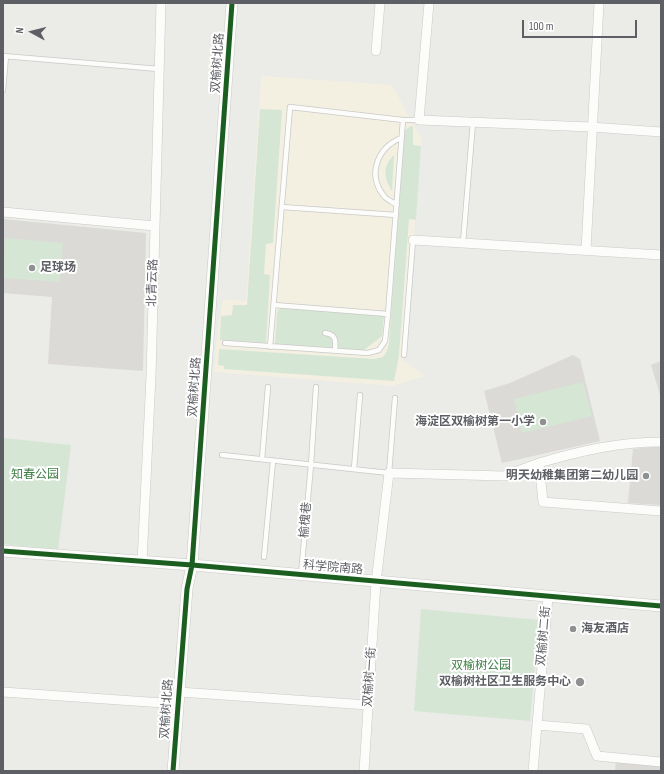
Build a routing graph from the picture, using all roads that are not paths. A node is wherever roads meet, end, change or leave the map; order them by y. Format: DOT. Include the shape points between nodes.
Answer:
graph roads {
  1 [pos="161,3"];
  2 [pos="232,3"];
  3 [pos="380,3"];
  4 [pos="429,3"];
  5 [pos="598,3"];
  6 [pos="376,51"];
  7 [pos="5,56"];
  8 [pos="159,70"];
  9 [pos="3,90"];
  10 [pos="403,120"];
  11 [pos="419,120"];
  12 [pos="473,122"];
  13 [pos="591,127"];
  14 [pos="661,132"];
  15 [pos="401,138"];
  16 [pos="397,205"];
  17 [pos="282,207"];
  18 [pos="3,212"];
  19 [pos="396,215"];
  20 [pos="155,226"];
  21 [pos="413,240"];
  22 [pos="463,243"];
  23 [pos="586,250"];
  24 [pos="661,255"];
  25 [pos="274,305"];
  26 [pos="388,314"];
  27 [pos="325,333"];
  28 [pos="225,343"];
  29 [pos="270,347"];
  30 [pos="335,351"];
  31 [pos="404,355"];
  32 [pos="268,387"];
  33 [pos="316,387"];
  34 [pos="360,395"];
  35 [pos="395,398"];
  36 [pos="661,442"];
  37 [pos="222,455"];
  38 [pos="262,460"];
  39 [pos="273,461"];
  40 [pos="539,463"];
  41 [pos="311,465"];
  42 [pos="354,469"];
  43 [pos="389,473"];
  44 [pos="661,511"];
  45 [pos="3,551"];
  46 [pos="264,557"];
  47 [pos="3,558"];
  48 [pos="142,562"];
  49 [pos="192,565"];
  50 [pos="301,575"];
  51 [pos="376,582"];
  52 [pos="548,597"];
  53 [pos="661,606"];
  54 [pos="3,692"];
  55 [pos="179,692"];
  56 [pos="178,704"];
  57 [pos="368,705"];
  58 [pos="537,725"];
  59 [pos="661,762"];
  60 [pos="173,771"];
  61 [pos="364,771"];
  62 [pos="533,771"];
  1 -- 8 [label="street, 北青云路"];
  2 -- 49 [label="street, 双榆树北路"];
  3 -- 6 [label="street"];
  4 -- 11 [label="street"];
  5 -- 13 [label="street"];
  7 -- 8 [label="lane"];
  7 -- 9 [label="lane"];
  8 -- 20 [label="street, 北青云路"];
  10 -- 11 [label="lane"];
  10 -- 15 [label="lane"];
  10 -- 17 [label="lane" via="290,107"];
  11 -- 12 [label="street"];
  12 -- 13 [label="street"];
  12 -- 22 [label="lane"];
  13 -- 14 [label="street"];
  13 -- 23 [label="street"];
  15 -- 16 [label="lane"];
  15 -- 16 [label="lane" via="380,153 376,168 376,181 381,191"];
  16 -- 19 [label="lane"];
  17 -- 19 [label="lane"];
  17 -- 25 [label="lane"];
  18 -- 20 [label="street"];
  19 -- 26 [label="lane"];
  20 -- 48 [label="street, 北青云路"];
  21 -- 22 [label="street"];
  21 -- 31 [label="lane"];
  22 -- 23 [label="street"];
  23 -- 24 [label="street"];
  25 -- 26 [label="lane"];
  25 -- 29 [label="lane"];
  26 -- 30 [label="lane" via="385,341 379,350 368,353"];
  27 -- 30 [label="lane" via="334,337"];
  28 -- 29 [label="lane"];
  29 -- 30 [label="lane"];
  32 -- 38 [label="lane"];
  33 -- 41 [label="lane, 榆槐巷"];
  34 -- 42 [label="lane"];
  35 -- 43 [label="lane"];
  36 -- 40 [label="street" via="631,442"];
  37 -- 38 [label="lane"];
  38 -- 39 [label="lane"];
  39 -- 41 [label="lane"];
  39 -- 46 [label="lane"];
  40 -- 43 [label="street" via="504,476"];
  40 -- 44 [label="street" via="543,502"];
  41 -- 42 [label="lane"];
  41 -- 50 [label="lane, 榆槐巷"];
  42 -- 43 [label="lane"];
  43 -- 51 [label="street, 双榆树一街"];
  45 -- 48 [label="street, 科学院南路"];
  47 -- 49 [label="street, 科学院南路" via="170,572"];
  48 -- 49 [label="street, 科学院南路"];
  49 -- 50 [label="street, 科学院南路"];
  49 -- 55 [label="street, 双榆树北路" via="187,589"];
  50 -- 51 [label="street, 科学院南路"];
  51 -- 52 [label="street, 科学院南路"];
  51 -- 57 [label="street, 双榆树一街"];
  52 -- 53 [label="street, 科学院南路"];
  52 -- 58 [label="street, 双榆树二街"];
  54 -- 56 [label="street"];
  55 -- 56 [label="street, 双榆树北路"];
  55 -- 57 [label="street"];
  56 -- 60 [label="street, 双榆树北路"];
  57 -- 61 [label="street, 双榆树一街"];
  58 -- 59 [label="street" via="586,729 597,756"];
  58 -- 62 [label="street, 双榆树二街"];
}
